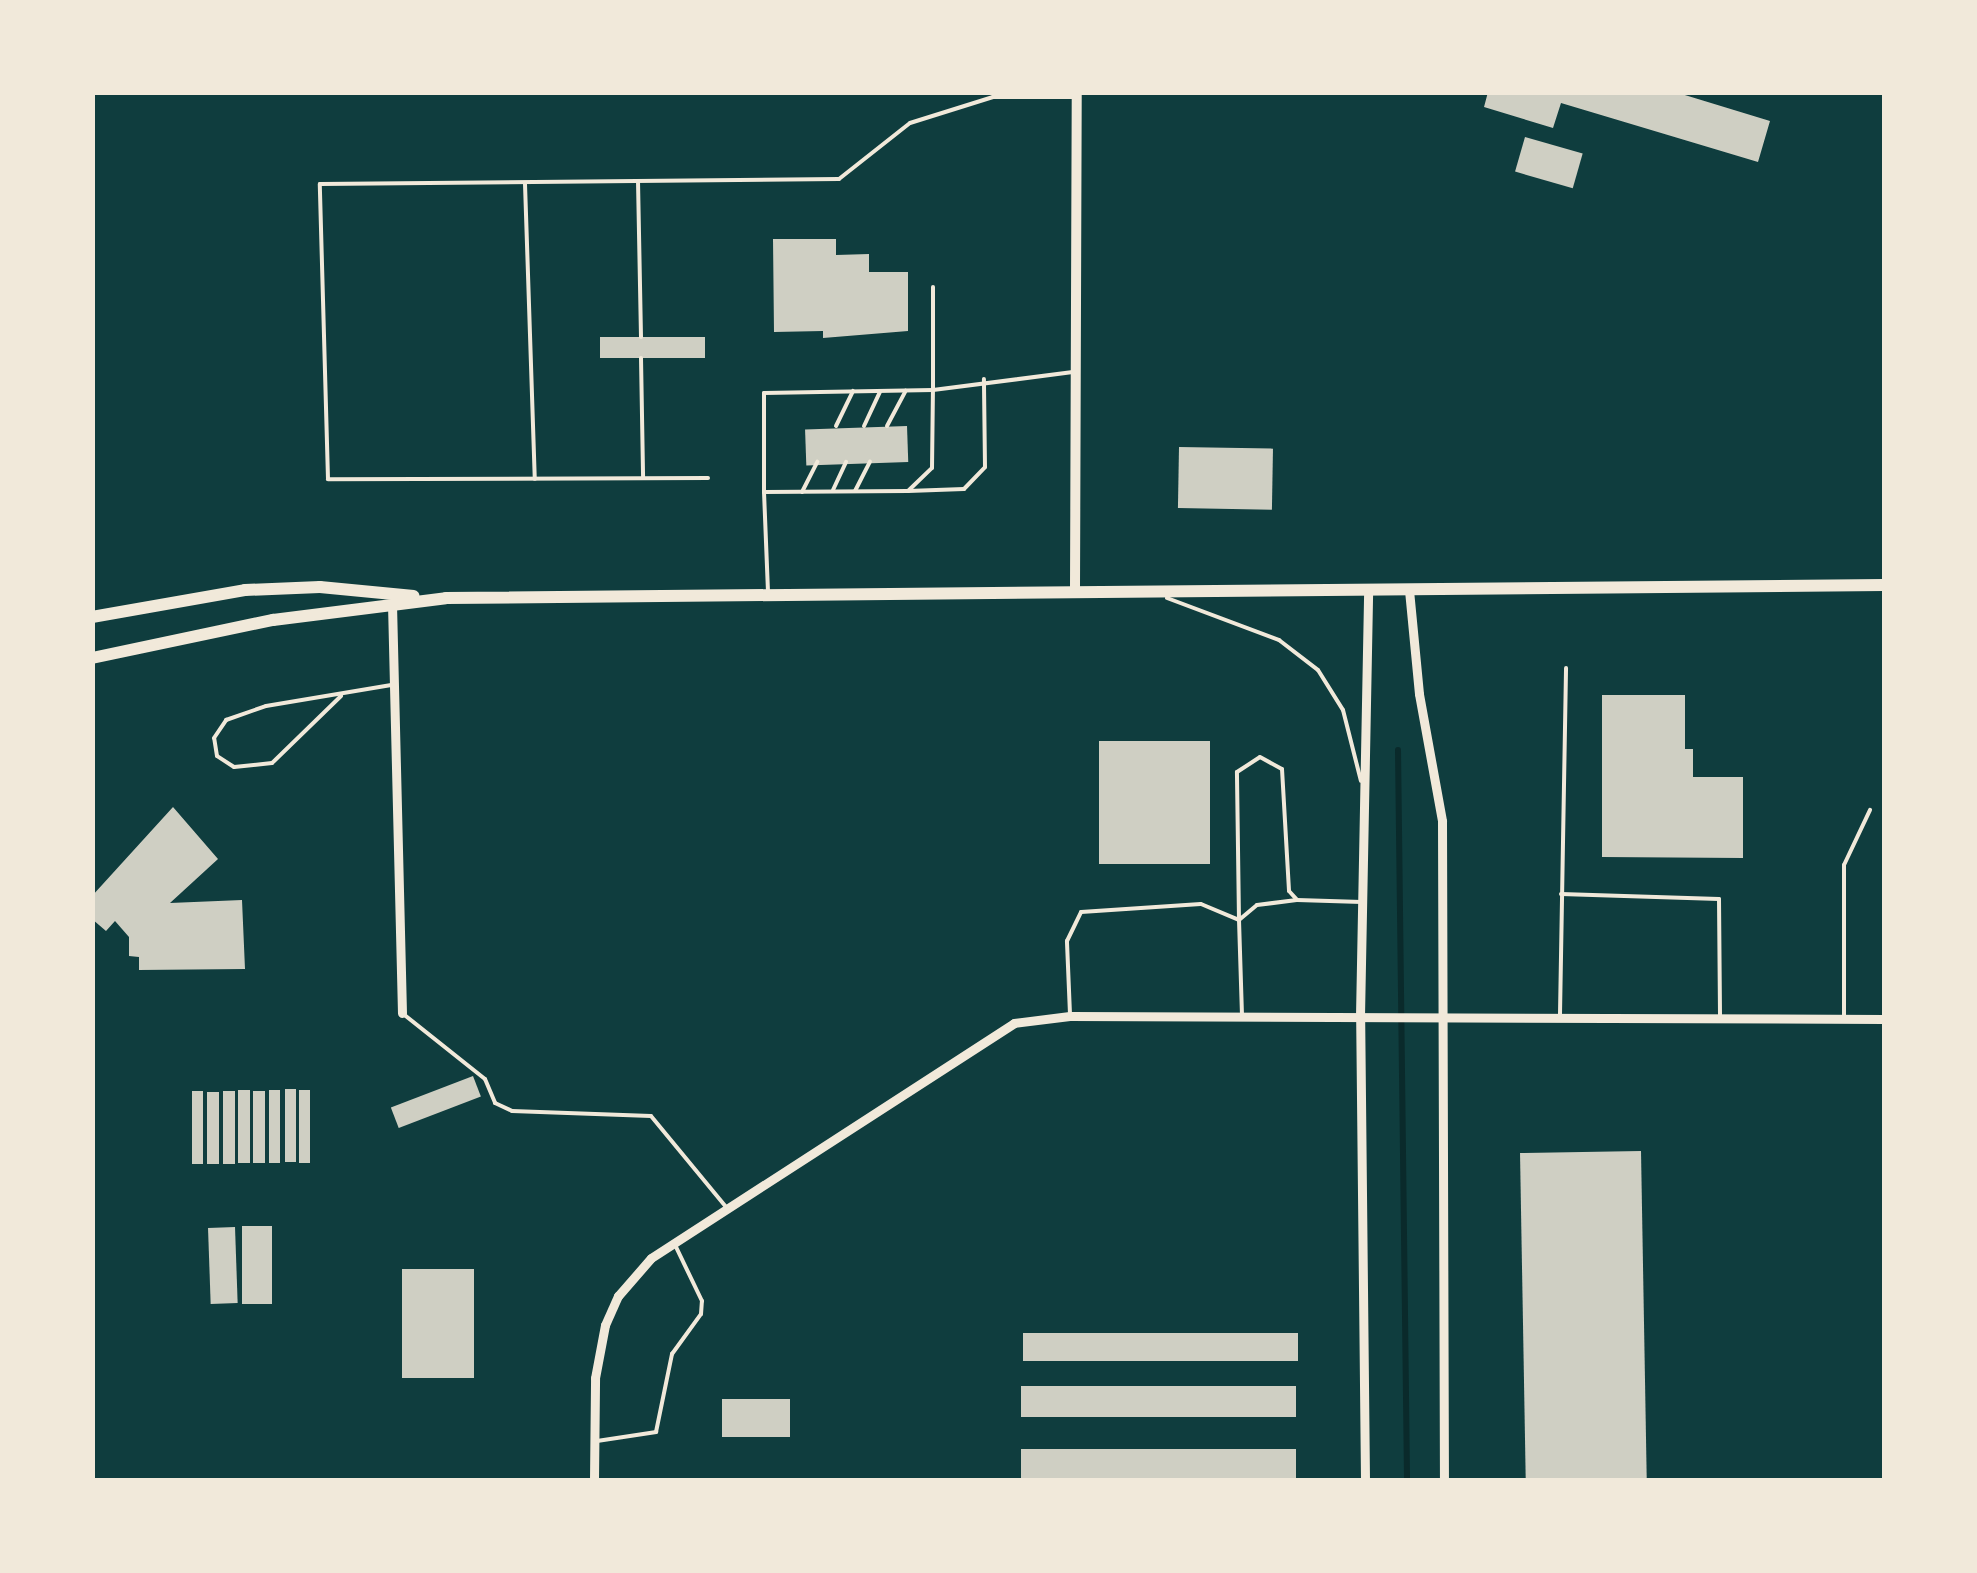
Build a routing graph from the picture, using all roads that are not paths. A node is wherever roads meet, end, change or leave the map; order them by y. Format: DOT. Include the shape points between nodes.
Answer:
graph roads {
  1 [pos="1077,95"];
  2 [pos="525,182"];
  3 [pos="638,182"];
  4 [pos="933,287"];
  5 [pos="641,337"];
  6 [pos="641,358"];
  7 [pos="1073,372"];
  8 [pos="984,379"];
  9 [pos="933,390"];
  10 [pos="906,391"];
  11 [pos="853,392"];
  12 [pos="880,392"];
  13 [pos="836,426"];
  14 [pos="864,426"];
  15 [pos="887,426"];
  16 [pos="817,462"];
  17 [pos="846,462"];
  18 [pos="870,462"];
  19 [pos="643,478"];
  20 [pos="708,478"];
  21 [pos="535,479"];
  22 [pos="908,490"];
  23 [pos="856,491"];
  24 [pos="764,492"];
  25 [pos="802,492"];
  26 [pos="832,492"];
  27 [pos="1884,585"];
  28 [pos="1368,589"];
  29 [pos="1075,590"];
  30 [pos="1149,590"];
  31 [pos="1410,590"];
  32 [pos="768,592"];
  33 [pos="446,598"];
  34 [pos="392,604"];
  35 [pos="92,618"];
  36 [pos="92,658"];
  37 [pos="1566,668"];
  38 [pos="396,684"];
  39 [pos="341,696"];
  40 [pos="1364,808"];
  41 [pos="1870,810"];
  42 [pos="1560,894"];
  43 [pos="1297,900"];
  44 [pos="1362,902"];
  45 [pos="1240,920"];
  46 [pos="402,1014"];
  47 [pos="1070,1016"];
  48 [pos="1242,1016"];
  49 [pos="1360,1016"];
  50 [pos="1442,1018"];
  51 [pos="1720,1018"];
  52 [pos="1844,1018"];
  53 [pos="1884,1018"];
  54 [pos="1560,1019"];
  55 [pos="726,1207"];
  56 [pos="674,1242"];
  57 [pos="594,1441"];
  58 [pos="594,1480"];
  59 [pos="1366,1480"];
  60 [pos="1444,1480"];
  1 -- 3 [label="lane" via="993,97 910,123 840,179"];
  1 -- 7 [label="street"];
  2 -- 3 [label="lane"];
  2 -- 21 [label="lane"];
  2 -- 21 [label="lane" via="320,184 328,480"];
  3 -- 5 [label="lane"];
  4 -- 9 [label="lane"];
  6 -- 19 [label="lane"];
  7 -- 8 [label="lane"];
  7 -- 29 [label="street"];
  8 -- 9 [label="lane"];
  8 -- 22 [label="lane" via="984,467 964,488"];
  9 -- 10 [label="lane"];
  9 -- 22 [label="lane" via="932,468"];
  10 -- 12 [label="lane"];
  10 -- 15 [label="lane"];
  11 -- 12 [label="lane"];
  11 -- 13 [label="lane"];
  11 -- 24 [label="lane" via="764,393"];
  12 -- 14 [label="lane"];
  16 -- 25 [label="lane"];
  17 -- 26 [label="lane"];
  18 -- 23 [label="lane"];
  19 -- 20 [label="lane"];
  19 -- 21 [label="lane"];
  22 -- 23 [label="lane"];
  23 -- 26 [label="lane"];
  24 -- 25 [label="lane"];
  24 -- 32 [label="lane"];
  25 -- 26 [label="lane"];
  27 -- 31 [label="main road"];
  28 -- 30 [label="main road"];
  28 -- 31 [label="main road"];
  28 -- 40 [label="street"];
  29 -- 30 [label="main road"];
  29 -- 32 [label="main road"];
  30 -- 40 [label="lane" via="1269,635 1318,670 1348,723"];
  31 -- 50 [label="street" via="1419,694 1442,821"];
  32 -- 33 [label="main road"];
  33 -- 34 [label="main road"];
  33 -- 35 [label="main road" via="320,587 245,590"];
  34 -- 36 [label="main road" via="272,620"];
  34 -- 38 [label="street"];
  37 -- 42 [label="lane"];
  38 -- 39 [label="lane"];
  38 -- 46 [label="street"];
  39 -- 39 [label="lane" via="266,706 226,720 214,738 217,756 234,767 272,763"];
  40 -- 44 [label="street"];
  41 -- 52 [label="lane" via="1844,865"];
  42 -- 51 [label="lane" via="1719,899"];
  42 -- 54 [label="lane"];
  43 -- 44 [label="lane"];
  43 -- 45 [label="lane" via="1257,905"];
  43 -- 45 [label="lane" via="1285,876 1282,769 1260,756 1237,772"];
  44 -- 49 [label="street"];
  45 -- 47 [label="lane" via="1200,904 1081,912 1067,942"];
  45 -- 48 [label="lane"];
  46 -- 55 [label="lane" via="474,1070 495,1103 512,1111 651,1116"];
  47 -- 48 [label="street"];
  47 -- 55 [label="street" via="1014,1023"];
  48 -- 49 [label="street"];
  49 -- 50 [label="street"];
  49 -- 59 [label="street"];
  50 -- 54 [label="street"];
  50 -- 60 [label="street"];
  51 -- 52 [label="street"];
  51 -- 54 [label="street"];
  52 -- 53 [label="street"];
  55 -- 56 [label="street"];
  56 -- 57 [label="street" via="618,1296 605,1325"];
  56 -- 57 [label="lane" via="702,1314 672,1354 656,1432"];
  57 -- 58 [label="street"];
}
